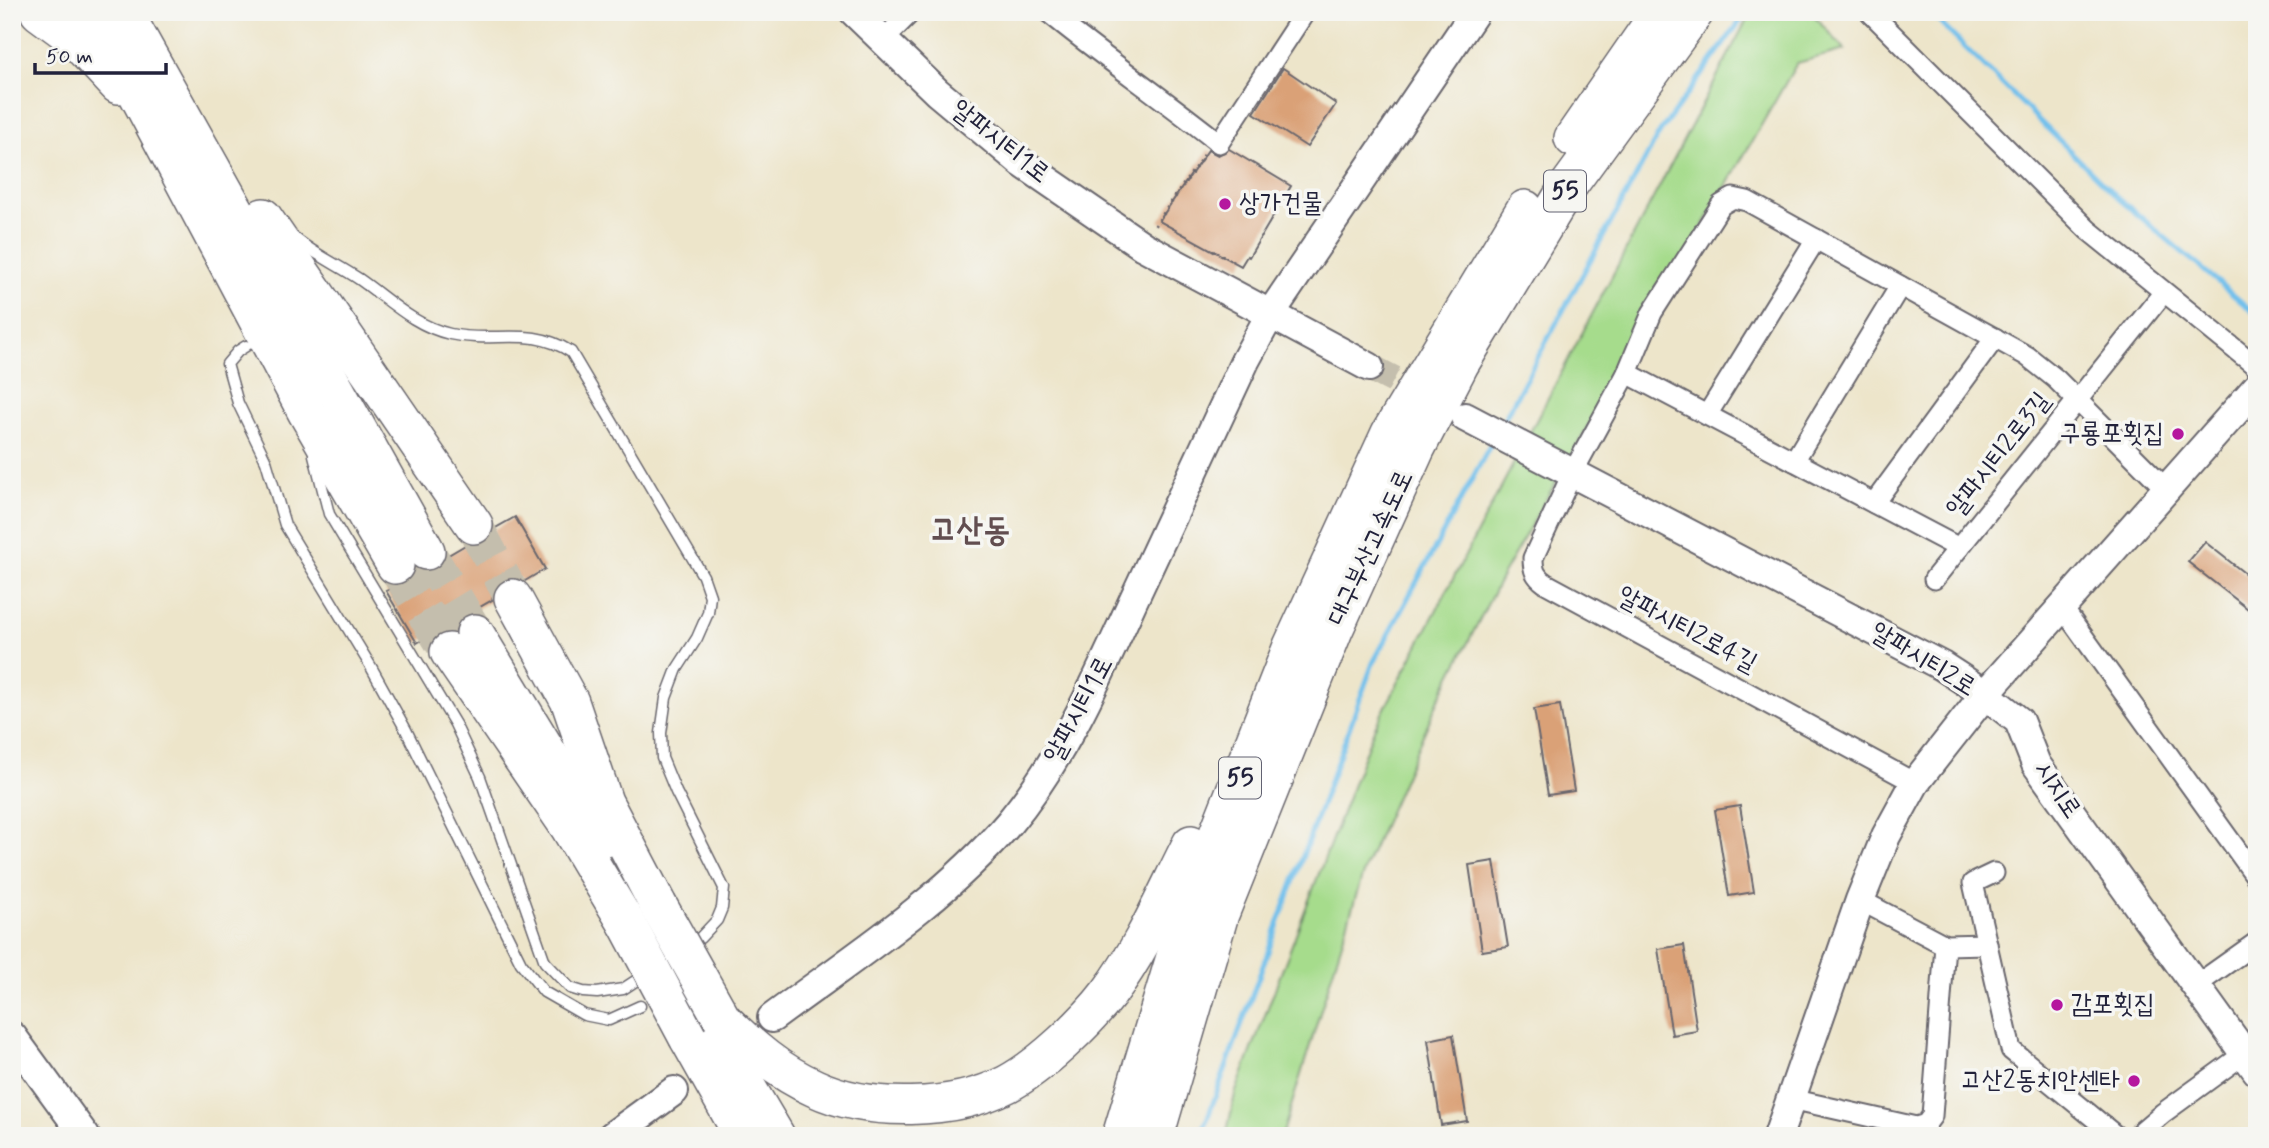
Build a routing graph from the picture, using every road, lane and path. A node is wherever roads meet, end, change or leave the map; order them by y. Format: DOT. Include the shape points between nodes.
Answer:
graph roads {
  1 [pos="39,12"];
  2 [pos="94,12"];
  3 [pos="124,12"];
  4 [pos="146,12"];
  5 [pos="854,12"];
  6 [pos="911,12"];
  7 [pos="1048,12"];
  8 [pos="1305,12"];
  9 [pos="1475,12"];
  10 [pos="1870,12"];
  11 [pos="1673,17"];
  12 [pos="883,40"];
  13 [pos="151,122"];
  14 [pos="1219,143"];
  15 [pos="257,207"];
  16 [pos="1816,239"];
  17 [pos="1143,246"];
  18 [pos="1900,286"];
  19 [pos="2164,292"];
  20 [pos="1271,313"];
  21 [pos="1995,338"];
  22 [pos="246,346"];
  23 [pos="1369,367"];
  24 [pos="2257,367"];
  25 [pos="1627,373"];
  26 [pos="2257,387"];
  27 [pos="2077,400"];
  28 [pos="307,413"];
  29 [pos="1707,415"];
  30 [pos="1465,417"];
  31 [pos="1794,461"];
  32 [pos="1573,472"];
  33 [pos="2167,491"];
  34 [pos="1874,503"];
  35 [pos="474,525"];
  36 [pos="1959,548"];
  37 [pos="1934,579"];
  38 [pos="513,598"];
  39 [pos="2062,607"];
  40 [pos="462,643"];
  41 [pos="1292,646"];
  42 [pos="1985,694"];
  43 [pos="1915,783"];
  44 [pos="1994,873"];
  45 [pos="2257,878"];
  46 [pos="1860,900"];
  47 [pos="643,914"];
  48 [pos="2257,942"];
  49 [pos="1987,944"];
  50 [pos="1945,946"];
  51 [pos="668,959"];
  52 [pos="658,966"];
  53 [pos="2195,986"];
  54 [pos="640,1006"];
  55 [pos="772,1018"];
  56 [pos="704,1028"];
  57 [pos="12,1036"];
  58 [pos="2250,1063"];
  59 [pos="674,1091"];
  60 [pos="1791,1099"];
  61 [pos="85,1136"];
  62 [pos="612,1136"];
  63 [pos="743,1136"];
  64 [pos="759,1136"];
  65 [pos="776,1136"];
  66 [pos="1121,1136"];
  67 [pos="1155,1136"];
  68 [pos="1778,1136"];
  69 [pos="2116,1136"];
  70 [pos="2136,1136"];
  1 -- 13 [label="highway" via="73,37"];
  2 -- 13 [label="highway"];
  3 -- 28 [label="highway" via="410,558"];
  4 -- 15 [label="highway"];
  5 -- 12 [label="street, 알파시티1로"];
  6 -- 12 [label="street"];
  7 -- 14 [label="street"];
  8 -- 14 [label="street"];
  9 -- 20 [label="street, 알파시티1로"];
  10 -- 19 [label="street" via="2088,230"];
  11 -- 41 [label="highway, 대구부산고속도로 / 55" via="1538,188 1390,433"];
  11 -- 67 [label="highway, 대구부산고속도로 / 55" via="1460,364 1416,449 1334,629 1220,914"];
  12 -- 17 [label="street, 알파시티1로" via="1022,163"];
  13 -- 28 [label="highway"];
  14 -- 17 [label="path" via="1214,140"];
  15 -- 35 [label="highway"];
  15 -- 51 [label="lane" via="406,315 435,329 451,335 544,338 571,352 703,576 710,596 708,613 666,698 662,758 724,888 717,920"];
  16 -- 18 [label="street, 알파시티2로3길"];
  16 -- 25 [label="street, 알파시티2로3길" via="1747,201 1733,198 1721,205 1652,313"];
  16 -- 29 [label="street"];
  17 -- 20 [label="street, 알파시티1로"];
  18 -- 21 [label="street, 알파시티2로3길"];
  18 -- 31 [label="street"];
  19 -- 24 [label="street"];
  19 -- 27 [label="street"];
  20 -- 23 [label="street"];
  20 -- 55 [label="street, 알파시티1로" via="1091,692 1044,774 1009,822 928,903"];
  21 -- 27 [label="street, 알파시티2로3길" via="2027,356"];
  21 -- 34 [label="street"];
  22 -- 54 [label="lane" via="226,364 285,524 406,730 521,962 544,992 584,1015 609,1020"];
  25 -- 29 [label="street, 알파시티2로3길"];
  25 -- 32 [label="street, 알파시티2로3길"];
  26 -- 33 [label="street"];
  27 -- 33 [label="street"];
  27 -- 36 [label="street, 알파시티2로3길"];
  28 -- 52 [label="lane" via="329,514 455,724 480,776 545,962 570,988 597,993 623,989"];
  29 -- 31 [label="street, 알파시티2로3길"];
  30 -- 32 [label="street, 알파시티2로"];
  31 -- 34 [label="street, 알파시티2로3길"];
  32 -- 42 [label="street, 알파시티2로" via="1942,666"];
  32 -- 43 [label="street, 알파시티2로4길" via="1533,558 1537,577"];
  33 -- 39 [label="street"];
  34 -- 36 [label="street, 알파시티2로3길"];
  36 -- 37 [label="street"];
  38 -- 47 [label="highway" via="570,702"];
  39 -- 42 [label="street"];
  39 -- 45 [label="street"];
  40 -- 47 [label="highway" via="569,827"];
  41 -- 56 [label="highway" via="1121,976 1068,1037 1008,1083 928,1105 849,1099 818,1090 752,1048"];
  41 -- 66 [label="highway, 대구부산고속도로 / 55" via="1192,897"];
  42 -- 43 [label="street, 알파시티2로"];
  42 -- 53 [label="street, 시지로" via="2019,721 2036,764"];
  43 -- 46 [label="street, 알파시티2로" via="1886,836"];
  44 -- 49 [label="street" via="1973,883"];
  46 -- 50 [label="street"];
  46 -- 60 [label="street, 알파시티2로"];
  47 -- 56 [label="highway, bridge"];
  48 -- 53 [label="street"];
  49 -- 50 [label="street"];
  49 -- 69 [label="street" via="2011,1049"];
  50 -- 60 [label="street" via="1932,1116 1926,1124 1916,1127"];
  53 -- 58 [label="street, 시지로"];
  56 -- 63 [label="highway"];
  56 -- 64 [label="highway"];
  56 -- 65 [label="highway"];
  57 -- 61 [label="street"];
  58 -- 70 [label="street, 시지로" via="2163,1113"];
  59 -- 62 [label="street"];
  60 -- 68 [label="street, 알파시티2로"];
}
